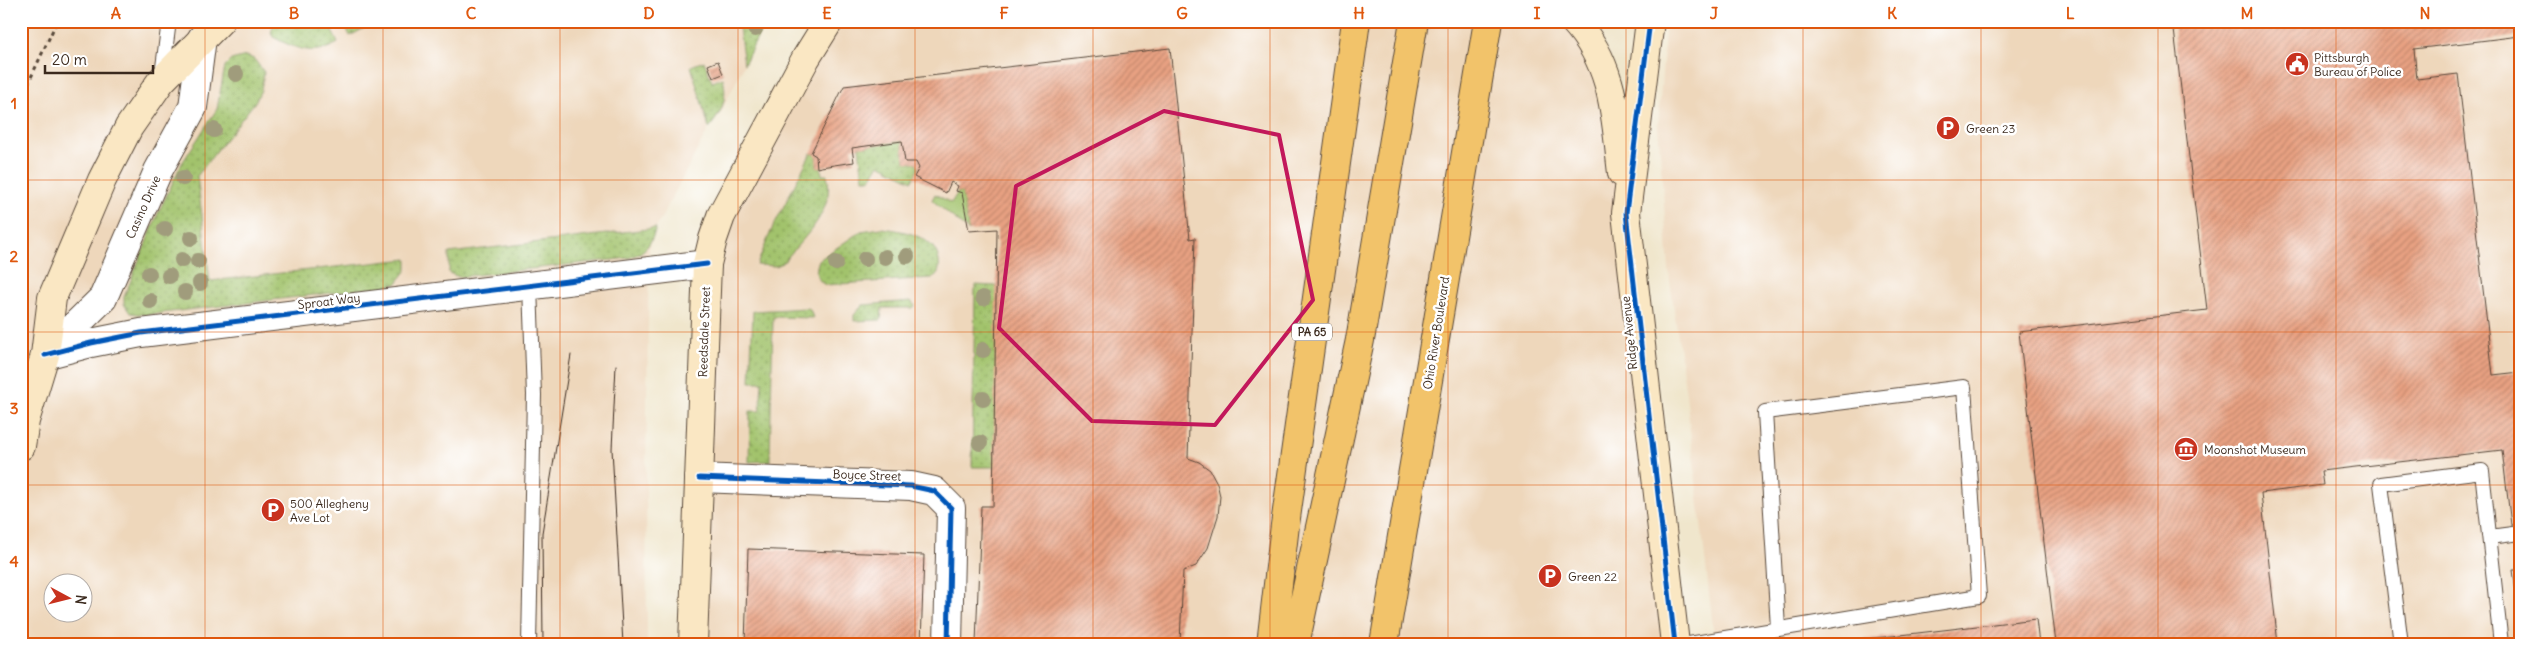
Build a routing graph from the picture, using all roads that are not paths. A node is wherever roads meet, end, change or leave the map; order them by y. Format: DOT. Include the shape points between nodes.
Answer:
graph roads {
  1 [pos="169,21"];
  2 [pos="805,21"];
  3 [pos="829,21"];
  4 [pos="1356,21"];
  5 [pos="1414,21"];
  6 [pos="1574,21"];
  7 [pos="1650,21"];
  8 [pos="207,27"];
  9 [pos="1486,32"];
  10 [pos="806,58"];
  11 [pos="161,81"];
  12 [pos="1626,213"];
  13 [pos="707,264"];
  14 [pos="530,287"];
  15 [pos="45,355"];
  16 [pos="21,446"];
  17 [pos="699,478"];
  18 [pos="2520,533"];
  19 [pos="2490,536"];
  20 [pos="1778,628"];
  21 [pos="1385,641"];
  22 [pos="529,644"];
  23 [pos="693,644"];
  24 [pos="948,644"];
  25 [pos="1271,644"];
  26 [pos="1295,644"];
  27 [pos="1675,644"];
  28 [pos="1689,644"];
  29 [pos="2401,644"];
  30 [pos="2502,644"];
  1 -- 11 [label="lane"];
  2 -- 10 [label="main road"];
  3 -- 10 [label="main road, Reedsdale Street"];
  4 -- 25 [label="highway, PA 65"];
  5 -- 26 [label="highway" via="1360,340"];
  6 -- 12 [label="main road" via="1598,53 1610,82"];
  7 -- 12 [label="main road, Ridge Avenue"];
  8 -- 11 [label="main road, Casino Drive"];
  8 -- 15 [label="street, Casino Drive" via="193,107 158,171 103,298"];
  9 -- 21 [label="highway, Ohio River Boulevard"];
  10 -- 13 [label="main road, Reedsdale Street" via="721,216"];
  11 -- 15 [label="main road, Casino Drive" via="129,128 80,231 52,298"];
  12 -- 27 [label="main road, Ridge Avenue"];
  13 -- 14 [label="street, Sproat Way"];
  13 -- 17 [label="main road, Reedsdale Street"];
  14 -- 15 [label="street, Sproat Way" via="141,333"];
  14 -- 22 [label="lane" via="534,395"];
  15 -- 16 [label="main road, Casino Drive" via="25,421"];
  17 -- 23 [label="main road, Reedsdale Street"];
  17 -- 24 [label="street, Boyce Street" via="911,486 934,491 951,508"];
  18 -- 19 [label="lane"];
  19 -- 29 [label="lane" via="2482,471 2381,484"];
  19 -- 30 [label="lane"];
  20 -- 20 [label="lane" via="1766,412 1964,387 1979,596"];
  20 -- 28 [label="lane"];
}
